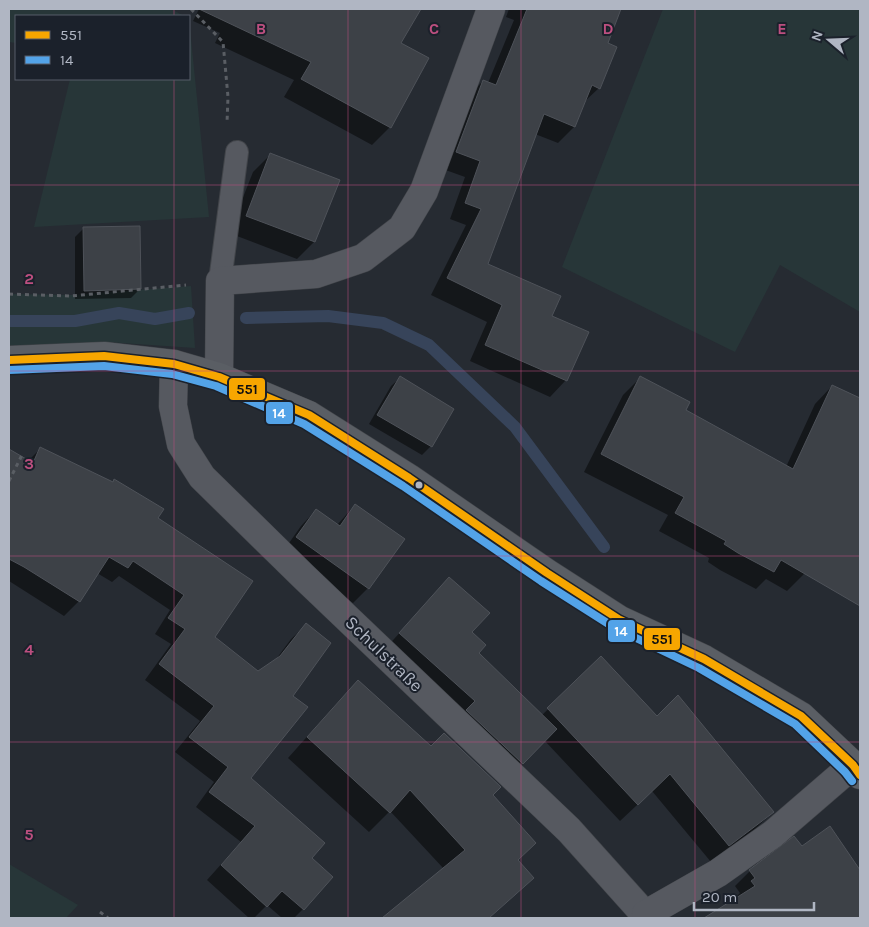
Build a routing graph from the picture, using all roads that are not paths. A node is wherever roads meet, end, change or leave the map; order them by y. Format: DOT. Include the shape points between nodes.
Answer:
graph roads {
  1 [pos="491,9"];
  2 [pos="237,152"];
  3 [pos="220,286"];
  4 [pos="9,360"];
  5 [pos="174,364"];
  6 [pos="219,365"];
  7 [pos="857,770"];
  8 [pos="647,916"];
  1 -- 3 [label="street" via="424,191 402,228 363,258 316,274"];
  2 -- 3 [label="lane"];
  3 -- 6 [label="street"];
  4 -- 5 [label="street" via="104,356"];
  5 -- 6 [label="street"];
  5 -- 8 [label="street, Schulstraße" via="173,406 181,444 202,477 568,830"];
  6 -- 7 [label="street" via="309,415 410,478 620,620 704,659 800,716"];
  7 -- 8 [label="street" via="718,873"];
}
